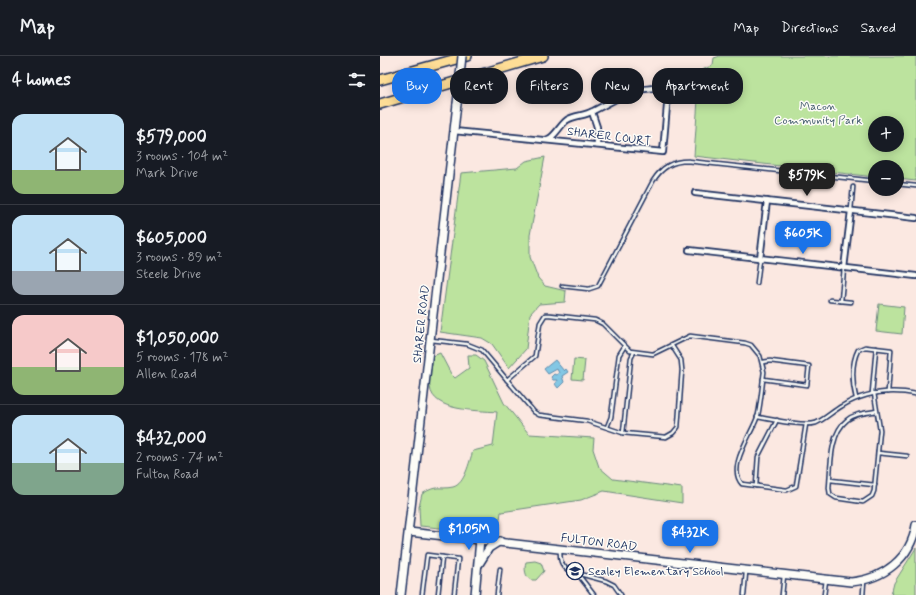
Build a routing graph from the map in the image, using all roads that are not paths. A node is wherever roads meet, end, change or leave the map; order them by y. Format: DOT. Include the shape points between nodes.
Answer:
graph roads {
  1 [pos="462,56"];
  2 [pos="467,56"];
  3 [pos="544,56"];
  4 [pos="380,80"];
  5 [pos="380,104"];
  6 [pos="592,112"];
  7 [pos="454,131"];
  8 [pos="548,139"];
  9 [pos="597,145"];
  10 [pos="868,180"];
  11 [pos="904,185"];
  12 [pos="916,186"];
  13 [pos="853,187"];
  14 [pos="695,193"];
  15 [pos="767,201"];
  16 [pos="851,211"];
  17 [pos="916,218"];
  18 [pos="689,250"];
  19 [pos="760,259"];
  20 [pos="844,268"];
  21 [pos="916,276"];
  22 [pos="757,282"];
  23 [pos="562,286"];
  24 [pos="830,300"];
  25 [pos="841,301"];
  26 [pos="851,302"];
  27 [pos="431,340"];
  28 [pos="672,346"];
  29 [pos="624,347"];
  30 [pos="876,348"];
  31 [pos="634,352"];
  32 [pos="763,362"];
  33 [pos="764,379"];
  34 [pos="507,380"];
  35 [pos="888,392"];
  36 [pos="873,393"];
  37 [pos="916,394"];
  38 [pos="856,398"];
  39 [pos="877,412"];
  40 [pos="757,417"];
  41 [pos="777,420"];
  42 [pos="806,424"];
  43 [pos="607,427"];
  44 [pos="623,433"];
  45 [pos="878,453"];
  46 [pos="908,456"];
  47 [pos="830,480"];
  48 [pos="875,485"];
  49 [pos="756,486"];
  50 [pos="916,525"];
  51 [pos="409,532"];
  52 [pos="480,539"];
  53 [pos="500,541"];
  54 [pos="560,548"];
  55 [pos="442,557"];
  56 [pos="479,564"];
  57 [pos="500,569"];
  58 [pos="746,570"];
  59 [pos="577,573"];
  60 [pos="784,575"];
  61 [pos="826,580"];
  62 [pos="864,580"];
  63 [pos="401,595"];
  64 [pos="422,595"];
  65 [pos="438,595"];
  66 [pos="454,595"];
  67 [pos="475,595"];
  68 [pos="497,595"];
  69 [pos="594,595"];
  70 [pos="621,595"];
  71 [pos="744,595"];
  72 [pos="782,595"];
  73 [pos="824,595"];
  74 [pos="863,595"];
  1 -- 7 [label="street, SHARER ROAD, bridge"];
  2 -- 4 [label="highway"];
  3 -- 5 [label="highway"];
  6 -- 8 [label="street, SHARER COURT" via="568,120"];
  6 -- 9 [label="street" via="597,127"];
  6 -- 9 [label="street, SHARER COURT" via="635,90 659,88 668,94 663,152"];
  7 -- 8 [label="street, SHARER COURT"];
  7 -- 27 [label="street, SHARER ROAD"];
  8 -- 9 [label="street, SHARER COURT"];
  10 -- 23 [label="lane" via="688,161 674,163 663,168 653,181 598,286 589,289"];
  11 -- 12 [label="lane"];
  13 -- 16 [label="lane"];
  14 -- 15 [label="street"];
  15 -- 16 [label="street"];
  15 -- 19 [label="street"];
  16 -- 17 [label="street"];
  16 -- 20 [label="street"];
  18 -- 19 [label="street"];
  19 -- 20 [label="street"];
  19 -- 22 [label="lane"];
  20 -- 21 [label="street"];
  20 -- 25 [label="lane"];
  24 -- 25 [label="lane"];
  25 -- 26 [label="lane"];
  27 -- 34 [label="lane" via="467,344 482,350"];
  27 -- 51 [label="street, SHARER ROAD"];
  28 -- 31 [label="lane" via="653,354"];
  28 -- 32 [label="lane" via="690,336 745,343 756,349"];
  28 -- 44 [label="lane" via="681,360 682,370 676,430 666,436"];
  29 -- 31 [label="lane"];
  29 -- 34 [label="lane" via="603,324 595,320 550,314 540,323 533,357"];
  29 -- 43 [label="lane" via="619,355 611,417"];
  30 -- 35 [label="lane" via="891,350"];
  30 -- 36 [label="lane"];
  30 -- 38 [label="lane" via="861,348 855,356 853,385"];
  31 -- 44 [label="lane" via="631,358"];
  32 -- 33 [label="lane"];
  32 -- 33 [label="lane" via="809,366 807,384"];
  33 -- 40 [label="lane"];
  34 -- 43 [label="lane" via="539,416 587,420"];
  35 -- 36 [label="lane"];
  35 -- 37 [label="lane"];
  36 -- 38 [label="lane"];
  36 -- 39 [label="lane"];
  38 -- 42 [label="lane" via="824,419"];
  39 -- 45 [label="lane" via="880,430"];
  39 -- 47 [label="lane" via="859,414 841,425 834,444"];
  40 -- 41 [label="lane"];
  40 -- 49 [label="lane" via="743,446 738,476 742,484"];
  41 -- 42 [label="lane"];
  41 -- 49 [label="lane" via="758,457"];
  42 -- 49 [label="lane" via="796,486 787,490"];
  43 -- 44 [label="lane"];
  45 -- 46 [label="lane"];
  45 -- 48 [label="lane"];
  47 -- 48 [label="lane"];
  47 -- 48 [label="lane" via="830,494 836,498 863,502 872,496"];
  50 -- 62 [label="street, FULTON ROAD" via="912,540 903,555 881,574"];
  51 -- 52 [label="street, FULTON ROAD"];
  51 -- 63 [label="street, SHARER ROAD"];
  52 -- 53 [label="street, FULTON ROAD"];
  52 -- 56 [label="street"];
  53 -- 54 [label="street, FULTON ROAD"];
  53 -- 56 [label="street" via="489,548"];
  54 -- 58 [label="street, FULTON ROAD"];
  54 -- 59 [label="lane" via="560,561 563,567"];
  55 -- 64 [label="lane" via="427,555"];
  55 -- 65 [label="lane"];
  55 -- 66 [label="lane" via="458,559"];
  56 -- 67 [label="street"];
  57 -- 68 [label="lane"];
  58 -- 60 [label="street, FULTON ROAD"];
  58 -- 71 [label="lane"];
  59 -- 69 [label="lane"];
  59 -- 70 [label="lane" via="614,585"];
  60 -- 61 [label="street, FULTON ROAD"];
  60 -- 72 [label="lane"];
  61 -- 62 [label="street, FULTON ROAD"];
  61 -- 73 [label="lane"];
  62 -- 74 [label="lane"];
}
